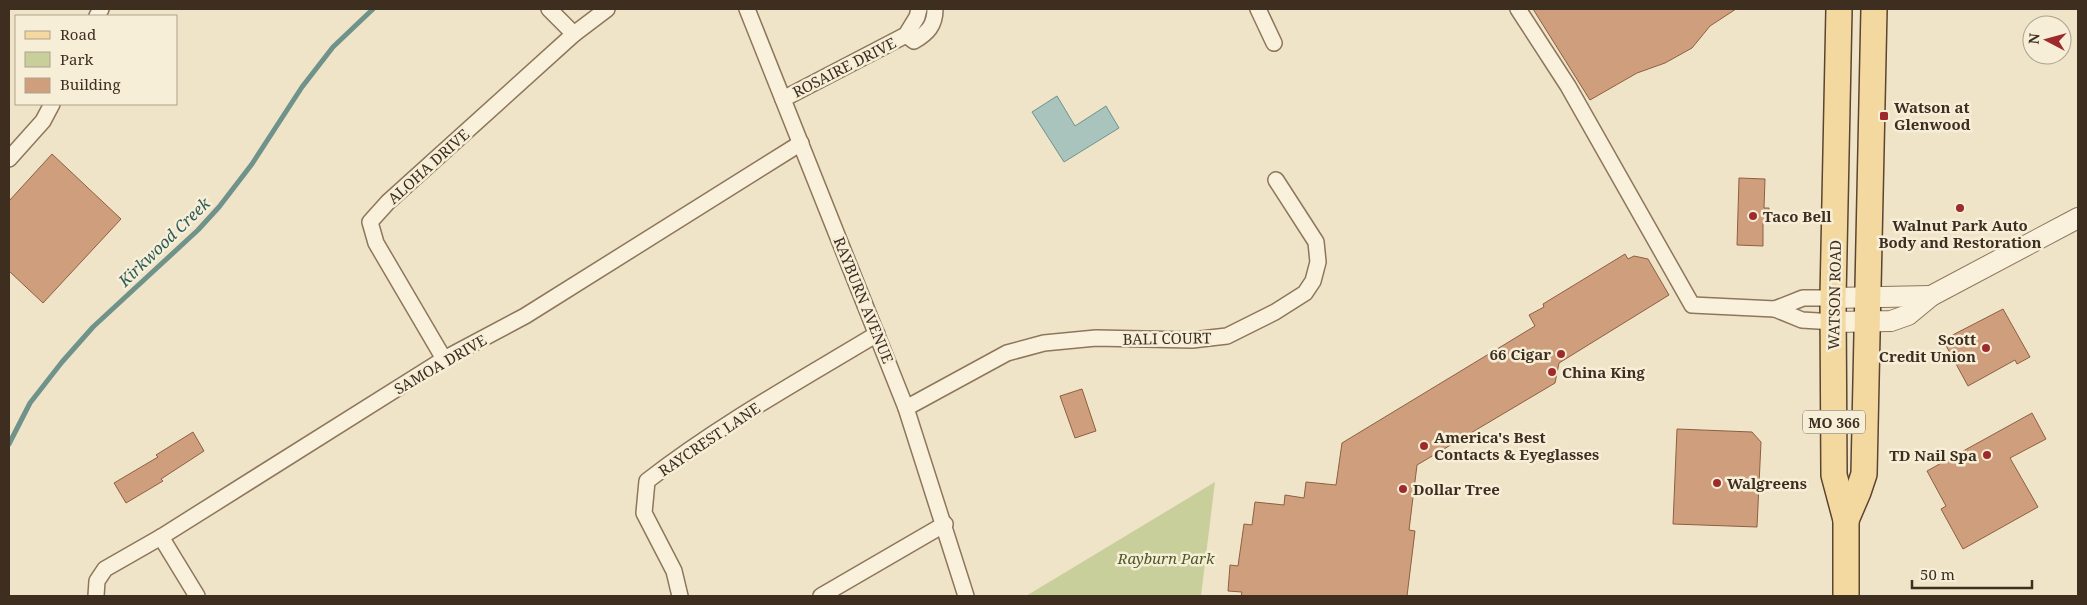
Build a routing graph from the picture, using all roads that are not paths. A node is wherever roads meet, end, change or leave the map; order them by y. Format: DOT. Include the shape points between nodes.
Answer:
graph roads {
  1 [pos="549,9"];
  2 [pos="607,9"];
  3 [pos="747,9"];
  4 [pos="920,9"];
  5 [pos="935,9"];
  6 [pos="1258,9"];
  7 [pos="1518,9"];
  8 [pos="1839,9"];
  9 [pos="1874,9"];
  10 [pos="574,34"];
  11 [pos="906,35"];
  12 [pos="1274,43"];
  13 [pos="782,99"];
  14 [pos="51,105"];
  15 [pos="801,143"];
  16 [pos="9,159"];
  17 [pos="1276,180"];
  18 [pos="2078,218"];
  19 [pos="1931,296"];
  20 [pos="1868,297"];
  21 [pos="1775,309"];
  22 [pos="1833,310"];
  23 [pos="1868,323"];
  24 [pos="877,334"];
  25 [pos="444,359"];
  26 [pos="906,408"];
  27 [pos="1846,520"];
  28 [pos="945,524"];
  29 [pos="161,537"];
  30 [pos="96,596"];
  31 [pos="197,596"];
  32 [pos="680,596"];
  33 [pos="822,596"];
  34 [pos="966,596"];
  35 [pos="1846,596"];
  1 -- 10 [label="street"];
  2 -- 10 [label="street, ALOHA DRIVE"];
  3 -- 13 [label="street, RAYBURN AVENUE"];
  4 -- 11 [label="street, ROSAIRE DRIVE"];
  5 -- 11 [label="street, ROSAIRE DRIVE" via="932,26 924,35 914,41"];
  6 -- 12 [label="street"];
  7 -- 21 [label="street" via="1568,86 1692,304"];
  8 -- 22 [label="main road, WATSON ROAD / MO 366"];
  9 -- 20 [label="main road, WATSON ROAD / MO 366"];
  10 -- 25 [label="street, ALOHA DRIVE" via="388,202 370,222 376,243"];
  11 -- 13 [label="street, ROSAIRE DRIVE"];
  13 -- 15 [label="street, RAYBURN AVENUE"];
  14 -- 16 [label="street" via="43,121"];
  15 -- 24 [label="street, RAYBURN AVENUE"];
  15 -- 25 [label="street, SAMOA DRIVE" via="525,316"];
  17 -- 26 [label="street, BALI COURT" via="1316,242 1318,262 1313,281 1305,293 1283,307 1227,336 1192,340 1096,338 1007,353"];
  18 -- 19 [label="street"];
  19 -- 20 [label="street"];
  19 -- 23 [label="street" via="1908,315 1894,321"];
  20 -- 22 [label="street"];
  20 -- 23 [label="main road, WATSON ROAD / MO 366"];
  21 -- 22 [label="street" via="1802,320"];
  21 -- 22 [label="street" via="1802,298"];
  22 -- 23 [label="street"];
  22 -- 27 [label="main road, WATSON ROAD / MO 366" via="1834,475"];
  23 -- 27 [label="main road, WATSON ROAD / MO 366" via="1864,474"];
  24 -- 26 [label="street, RAYBURN AVENUE"];
  24 -- 32 [label="street, RAYCREST LANE" via="738,418 647,481 644,513 674,571"];
  25 -- 29 [label="street, SAMOA DRIVE"];
  26 -- 28 [label="street, RAYBURN AVENUE"];
  27 -- 35 [label="main road, WATSON ROAD / MO 366"];
  28 -- 33 [label="street"];
  28 -- 34 [label="street, RAYBURN AVENUE"];
  29 -- 30 [label="street, SAMOA DRIVE" via="105,569 97,581"];
  29 -- 31 [label="street"];
}
